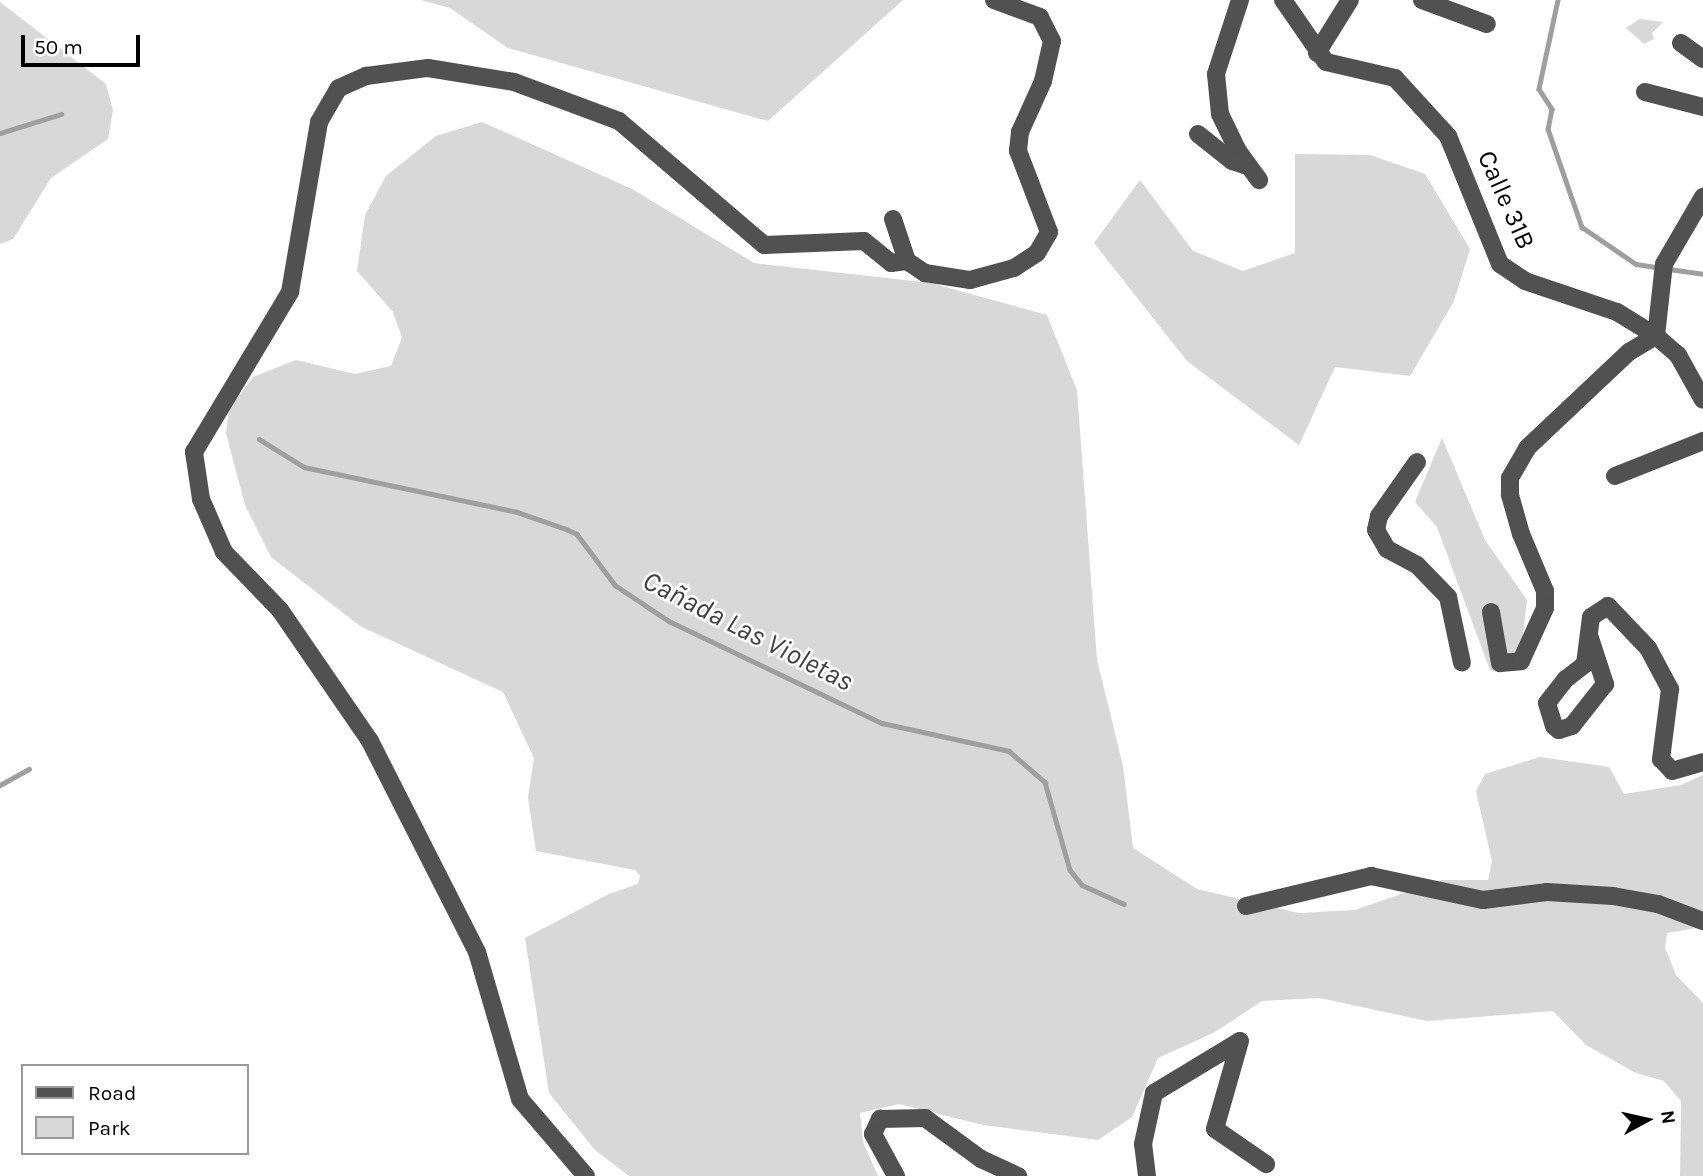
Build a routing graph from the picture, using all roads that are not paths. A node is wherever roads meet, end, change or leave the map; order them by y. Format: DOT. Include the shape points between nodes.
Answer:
graph roads {
  1 [pos="994,0"];
  2 [pos="1240,0"];
  3 [pos="1283,0"];
  4 [pos="1422,0"];
  5 [pos="1344,5"];
  6 [pos="1487,23"];
  7 [pos="1681,43"];
  8 [pos="1317,52"];
  9 [pos="1703,59"];
  10 [pos="1645,92"];
  11 [pos="1703,107"];
  12 [pos="1198,134"];
  13 [pos="1703,197"];
  14 [pos="894,219"];
  15 [pos="1694,225"];
  16 [pos="907,261"];
  17 [pos="1656,336"];
  18 [pos="1701,390"];
  19 [pos="1703,440"];
  20 [pos="1417,462"];
  21 [pos="1615,476"];
  22 [pos="1491,612"];
  23 [pos="1589,635"];
  24 [pos="1462,663"];
  25 [pos="1703,762"];
  26 [pos="1246,906"];
  27 [pos="1703,920"];
  28 [pos="1266,1164"];
  29 [pos="586,1176"];
  30 [pos="895,1176"];
  31 [pos="1018,1176"];
  32 [pos="1147,1176"];
  1 -- 16 [label="street" via="1040,18 1052,41 1043,81 1020,132 1018,151 1049,232 1037,253 988,278 971,281 925,273"];
  2 -- 12 [label="street" via="1216,74 1220,114 1254,173"];
  3 -- 8 [label="street, Calle 31B"];
  4 -- 6 [label="street"];
  5 -- 8 [label="street"];
  7 -- 9 [label="street"];
  8 -- 17 [label="street, Calle 31B" via="1337,67 1382,72 1406,88 1448,136 1500,264 1525,281 1617,312"];
  10 -- 11 [label="street"];
  13 -- 15 [label="street"];
  14 -- 16 [label="street"];
  15 -- 17 [label="street" via="1664,264"];
  16 -- 29 [label="street" via="891,262 864,241 764,245 619,121 514,82 428,68 366,76 339,88 319,122 290,292 194,452 201,499 224,552 280,610 370,741 477,952 520,1099"];
  17 -- 18 [label="street, Calle 31B" via="1678,355"];
  17 -- 22 [label="street" via="1629,352 1516,463 1510,495 1545,591 1545,608 1521,661 1500,663"];
  19 -- 21 [label="street"];
  20 -- 24 [label="street" via="1379,516 1377,530 1387,549 1417,565 1448,597"];
  23 -- 23 [label="street" via="1585,664 1547,703 1549,718 1559,730 1573,726 1605,684"];
  23 -- 25 [label="street" via="1596,610 1614,608 1647,648 1670,689 1661,759 1672,771"];
  26 -- 27 [label="street" via="1371,876 1483,900 1547,891 1613,896 1658,904"];
  28 -- 32 [label="street" via="1215,1129 1240,1041 1154,1093 1143,1144"];
  30 -- 31 [label="street" via="873,1134 880,1119 925,1118 981,1159"];
}
